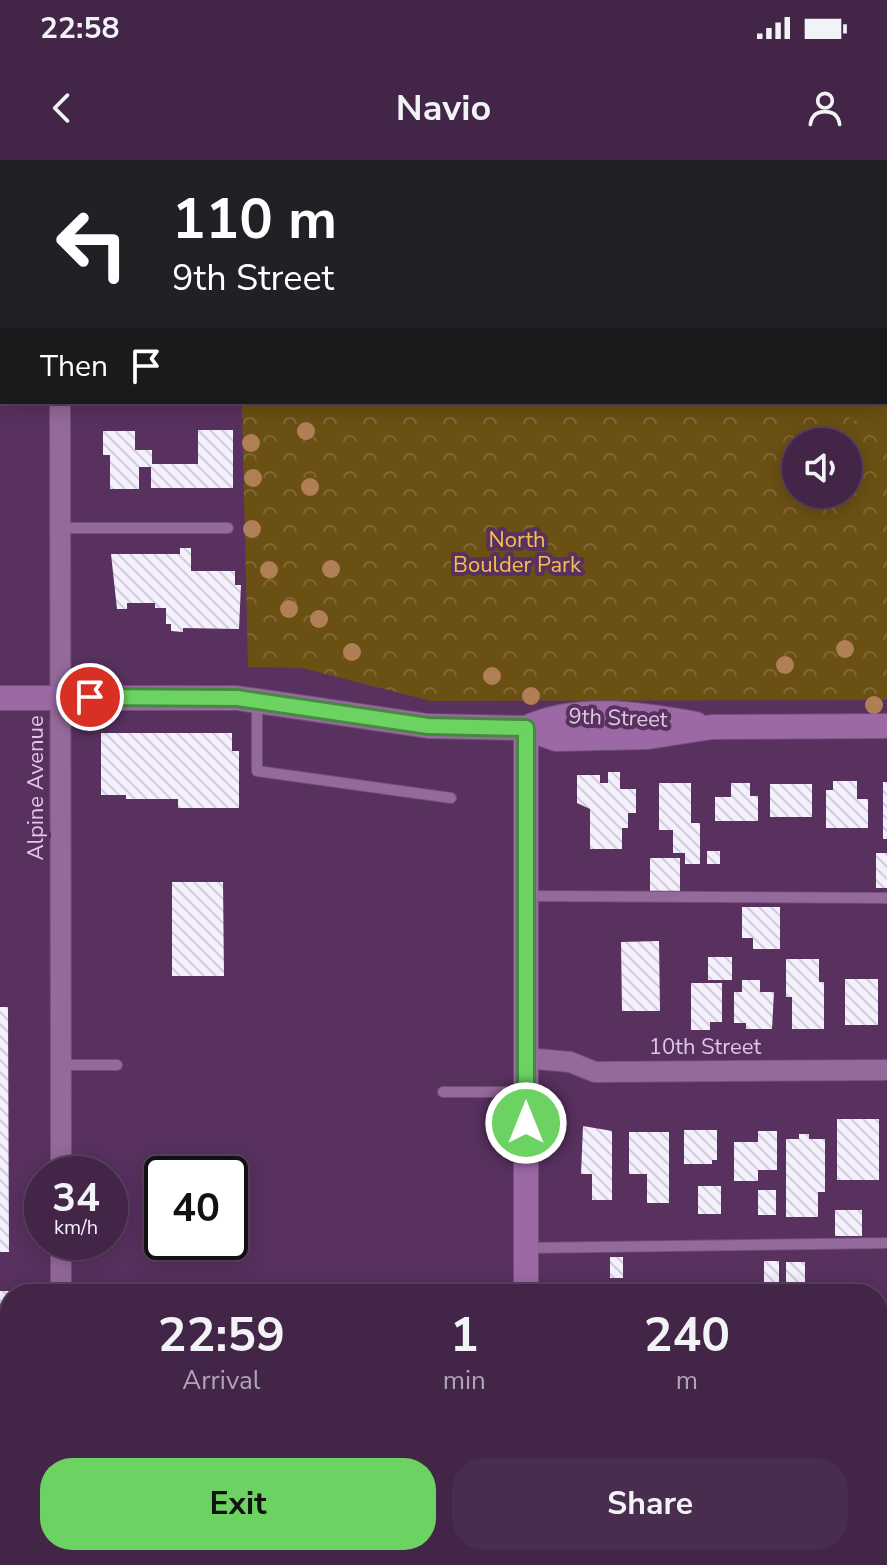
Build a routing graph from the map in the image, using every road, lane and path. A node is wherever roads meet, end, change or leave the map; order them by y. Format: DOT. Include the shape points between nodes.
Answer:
graph roads {
  1 [pos="60,404"];
  2 [pos="60,528"];
  3 [pos="228,528"];
  4 [pos="60,697"];
  5 [pos="0,698"];
  6 [pos="257,700"];
  7 [pos="887,726"];
  8 [pos="526,728"];
  9 [pos="451,798"];
  10 [pos="526,896"];
  11 [pos="887,898"];
  12 [pos="526,1058"];
  13 [pos="61,1065"];
  14 [pos="117,1065"];
  15 [pos="887,1070"];
  16 [pos="443,1092"];
  17 [pos="526,1092"];
  18 [pos="61,1156"];
  19 [pos="887,1243"];
  20 [pos="526,1248"];
  21 [pos="61,1260"];
  22 [pos="61,1284"];
  23 [pos="526,1284"];
  1 -- 2 [label="street, Alpine Avenue"];
  2 -- 3 [label="lane"];
  2 -- 4 [label="street, Alpine Avenue"];
  4 -- 5 [label="street, 9th Street"];
  4 -- 6 [label="street, 9th Street"];
  4 -- 13 [label="street, Alpine Avenue"];
  6 -- 8 [label="street, 9th Street" via="428,726"];
  6 -- 9 [label="lane" via="257,771"];
  7 -- 8 [label="street, 9th Street" via="712,727 648,737 556,739"];
  8 -- 10 [label="street"];
  10 -- 11 [label="lane"];
  10 -- 12 [label="street"];
  12 -- 15 [label="street, 10th Street" via="570,1062 595,1072"];
  12 -- 17 [label="street"];
  13 -- 14 [label="lane"];
  13 -- 18 [label="street, Alpine Avenue"];
  16 -- 17 [label="lane"];
  17 -- 20 [label="street"];
  19 -- 20 [label="lane"];
  20 -- 23 [label="street"];
  21 -- 22 [label="street"];
}
